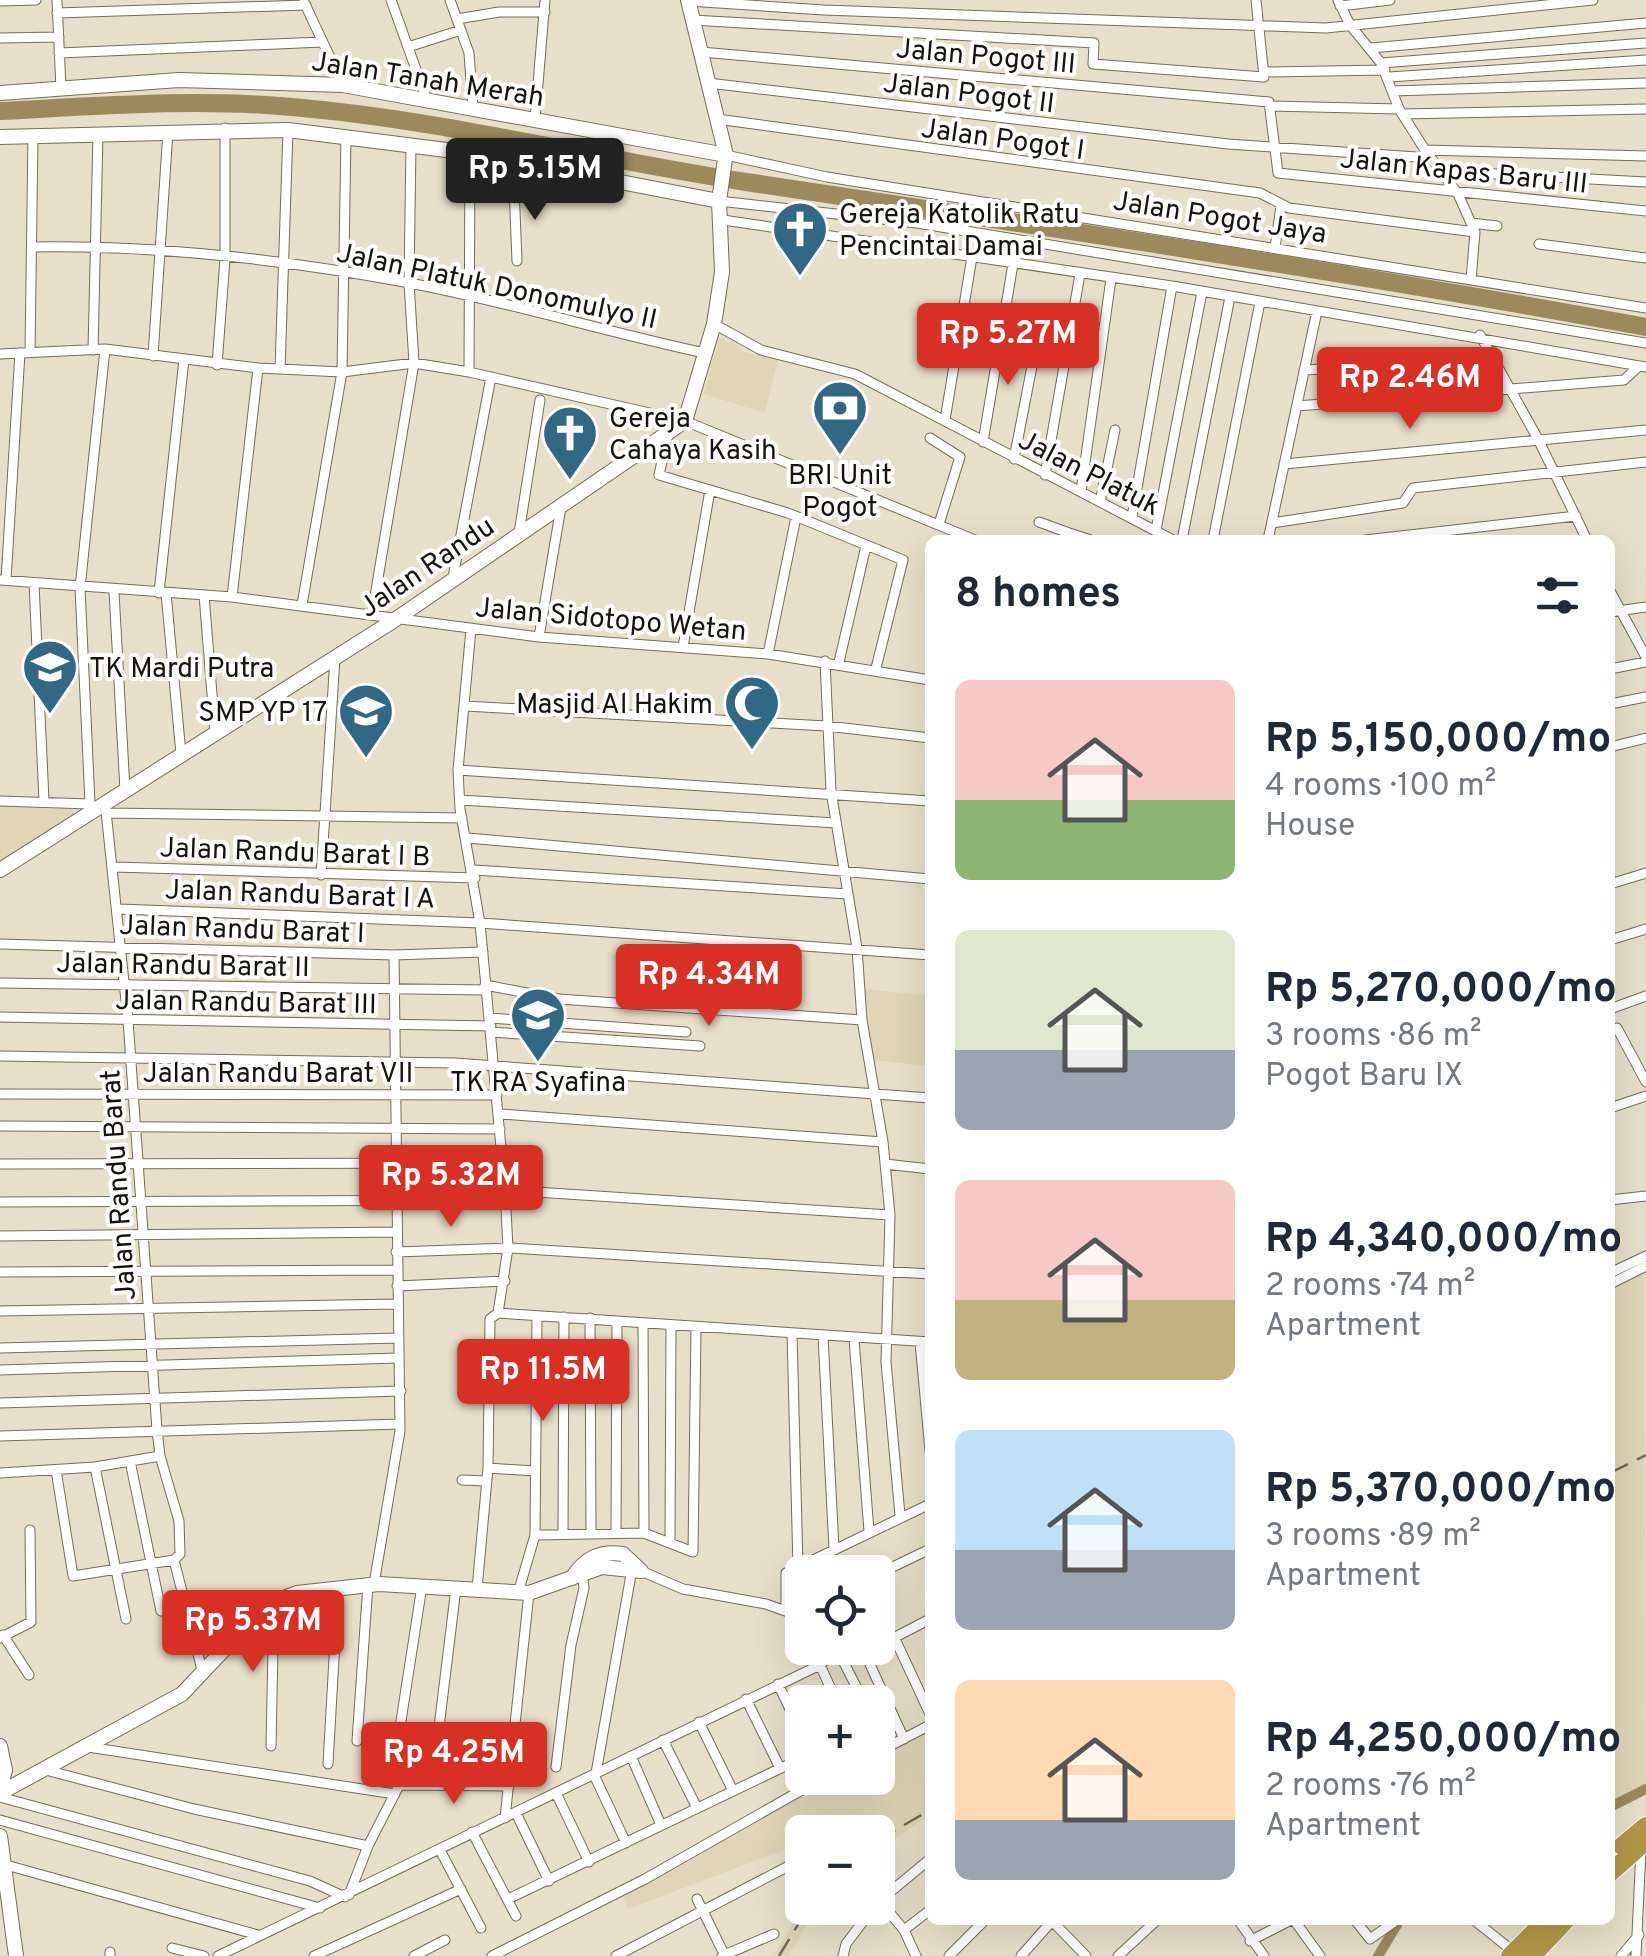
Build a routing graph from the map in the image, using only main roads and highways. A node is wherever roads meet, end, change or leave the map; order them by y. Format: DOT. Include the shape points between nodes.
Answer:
graph roads {
  1 [pos="1643,1836"];
  2 [pos="1615,1863"];
  3 [pos="1542,1925"];
  4 [pos="1559,1925"];
  5 [pos="1518,1955"];
  1 -- 2 [label="highway"];
  3 -- 5 [label="highway"];
  4 -- 5 [label="highway"];
}
